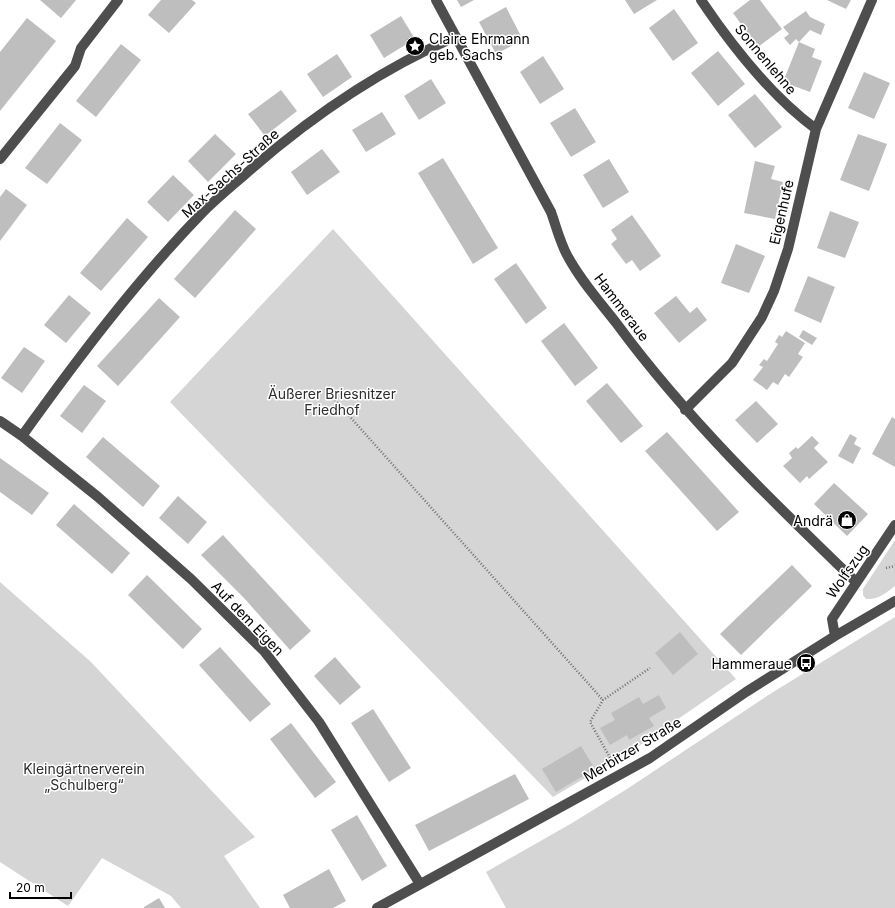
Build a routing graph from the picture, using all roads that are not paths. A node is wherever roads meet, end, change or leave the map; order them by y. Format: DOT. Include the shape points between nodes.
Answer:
graph roads {
  1 [pos="118,0"];
  2 [pos="436,0"];
  3 [pos="701,0"];
  4 [pos="872,0"];
  5 [pos="455,37"];
  6 [pos="816,129"];
  7 [pos="0,159"];
  8 [pos="685,410"];
  9 [pos="0,421"];
  10 [pos="22,436"];
  11 [pos="895,525"];
  12 [pos="856,582"];
  13 [pos="895,601"];
  14 [pos="835,636"];
  15 [pos="420,884"];
  16 [pos="377,908"];
  1 -- 7 [label="street" via="81,48 75,66"];
  2 -- 5 [label="street, Hammeraue"];
  3 -- 6 [label="street, Sonnenlehne" via="767,85 795,114"];
  4 -- 6 [label="street, Eigenhufe"];
  5 -- 8 [label="street, Hammeraue" via="551,212 571,261 627,338"];
  5 -- 10 [label="street, Max-Sachs-Straße" via="429,48 364,84 275,148 203,212 126,298"];
  6 -- 8 [label="street, Eigenhufe" via="788,249 762,317 732,363"];
  8 -- 12 [label="street, Hammeraue" via="760,490"];
  9 -- 10 [label="street, Auf dem Eigen"];
  10 -- 15 [label="street, Auf dem Eigen" via="98,496 191,579 264,651 318,722"];
  11 -- 12 [label="street, Wolfszug"];
  12 -- 14 [label="street, Wolfszug" via="832,619"];
  13 -- 14 [label="street, Merbitzer Straße"];
  14 -- 15 [label="street, Merbitzer Straße" via="746,692 650,758"];
  15 -- 16 [label="street, Merbitzer Straße"];
}
